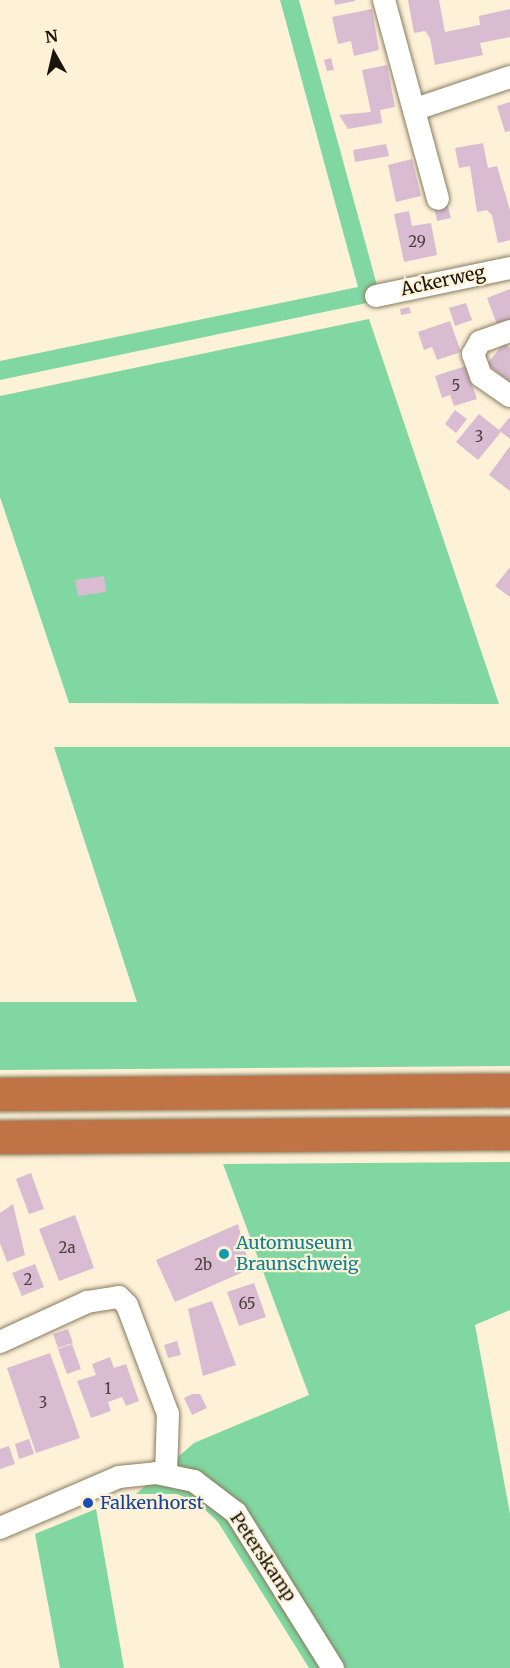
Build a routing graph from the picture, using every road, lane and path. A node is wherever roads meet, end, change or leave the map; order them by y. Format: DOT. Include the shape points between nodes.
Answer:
graph roads {
  1 [pos="384,0"];
  2 [pos="510,77"];
  3 [pos="416,109"];
  4 [pos="438,199"];
  5 [pos="510,268"];
  6 [pos="376,296"];
  7 [pos="510,331"];
  8 [pos="510,396"];
  9 [pos="510,1090"];
  10 [pos="0,1094"];
  11 [pos="510,1133"];
  12 [pos="0,1137"];
  13 [pos="0,1342"];
  14 [pos="166,1474"];
  15 [pos="0,1528"];
  16 [pos="333,1668"];
  1 -- 3 [label="street"];
  2 -- 3 [label="street"];
  3 -- 4 [label="street"];
  5 -- 6 [label="street, Ackerweg"];
  7 -- 8 [label="street" via="480,342 473,354 481,376"];
  9 -- 10 [label="highway"];
  11 -- 12 [label="highway"];
  13 -- 14 [label="street" via="87,1302 119,1298 127,1305 170,1424"];
  14 -- 15 [label="street, Peterskamp" via="106,1481"];
  14 -- 16 [label="street, Peterskamp" via="204,1486 236,1513"];
}
